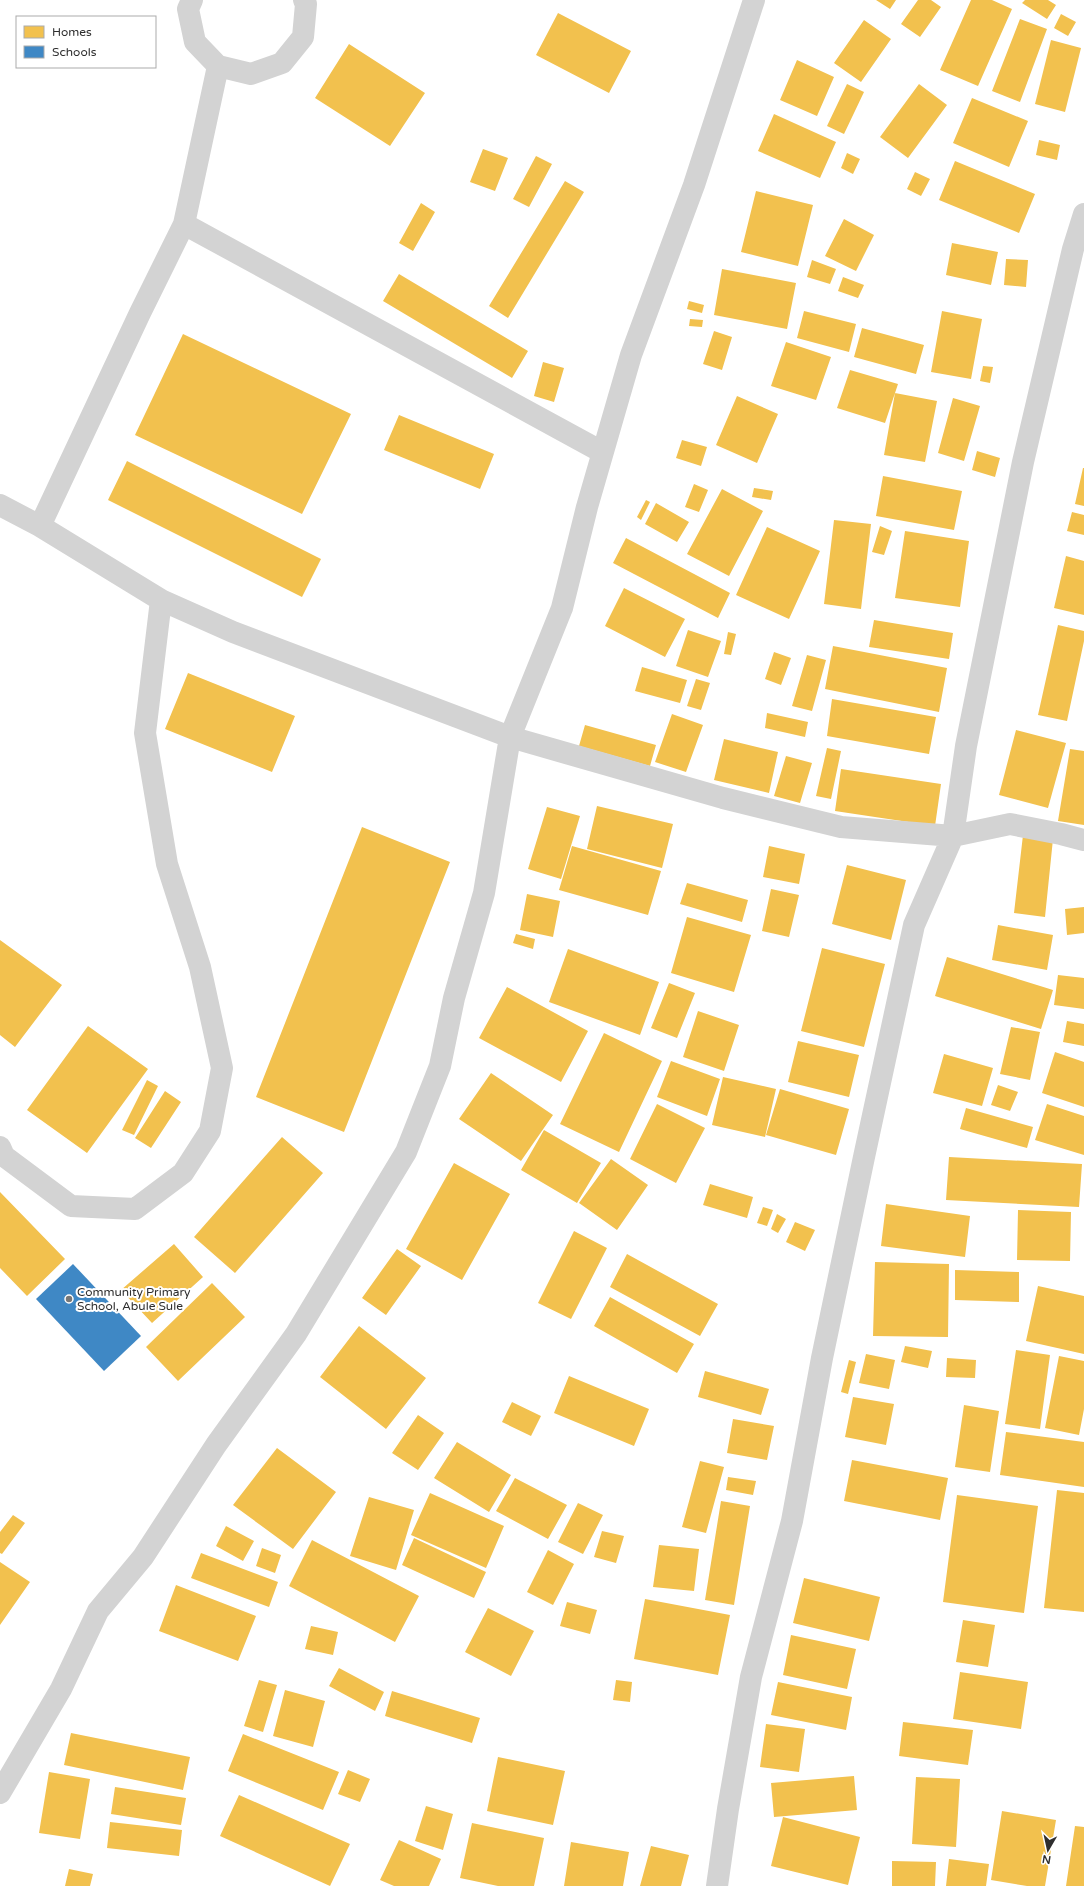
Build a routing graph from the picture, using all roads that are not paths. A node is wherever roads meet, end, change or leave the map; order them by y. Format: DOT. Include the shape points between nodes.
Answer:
graph roads {
  1 [pos="192,0"];
  2 [pos="304,0"];
  3 [pos="754,0"];
  4 [pos="218,66"];
  5 [pos="1084,214"];
  6 [pos="184,224"];
  7 [pos="602,452"];
  8 [pos="0,505"];
  9 [pos="40,526"];
  10 [pos="161,600"];
  11 [pos="510,738"];
  12 [pos="953,836"];
  13 [pos="1084,840"];
  14 [pos="0,1147"];
  15 [pos="0,1793"];
  16 [pos="717,1886"];
  1 -- 4 [label="street" via="188,10 195,42"];
  2 -- 4 [label="street" via="306,4 303,37 282,63 251,74"];
  3 -- 7 [label="street" via="694,185 631,355"];
  4 -- 6 [label="street"];
  5 -- 12 [label="street" via="1073,249 1023,462 966,746"];
  6 -- 7 [label="street"];
  6 -- 9 [label="street"];
  7 -- 11 [label="street" via="562,608"];
  8 -- 9 [label="street"];
  9 -- 10 [label="street"];
  10 -- 11 [label="street" via="233,632"];
  10 -- 14 [label="street" via="145,733 167,864 200,966 222,1068 210,1131 182,1174 135,1209 71,1206 4,1156"];
  11 -- 12 [label="street" via="723,798 841,827"];
  11 -- 15 [label="street" via="484,893 454,998 440,1066 406,1152 296,1334 216,1445 144,1557 98,1611 62,1689"];
  12 -- 13 [label="street" via="1010,824"];
  12 -- 16 [label="street" via="914,925 832,1312 792,1521 751,1677"];
}
